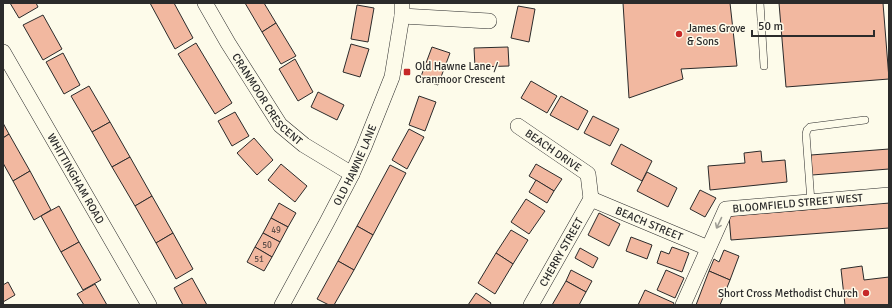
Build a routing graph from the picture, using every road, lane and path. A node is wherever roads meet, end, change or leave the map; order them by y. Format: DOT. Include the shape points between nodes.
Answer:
graph roads {
  1 [pos="205,3"];
  2 [pos="760,3"];
  3 [pos="402,9"];
  4 [pos="488,21"];
  5 [pos="3,52"];
  6 [pos="764,66"];
  7 [pos="866,120"];
  8 [pos="518,126"];
  9 [pos="352,174"];
  10 [pos="889,195"];
  11 [pos="591,199"];
  12 [pos="811,202"];
  13 [pos="708,248"];
  14 [pos="149,305"];
  15 [pos="282,305"];
  16 [pos="531,305"];
  17 [pos="683,305"];
  1 -- 9 [label="street, CRANMOOR CRESCENT" via="280,125 304,145"];
  2 -- 6 [label="lane"];
  3 -- 4 [label="street, OLD HAWNE LANE"];
  3 -- 9 [label="street, OLD HAWNE LANE" via="392,77"];
  5 -- 14 [label="street, WHITTINGHAM ROAD"];
  7 -- 12 [label="lane" via="810,127 807,130"];
  8 -- 11 [label="street, BEACH DRIVE" via="588,174"];
  9 -- 15 [label="street, OLD HAWNE LANE"];
  10 -- 12 [label="street, BLOOMFIELD STREET WEST"];
  11 -- 13 [label="street, BEACH STREET"];
  11 -- 16 [label="street, CHERRY STREET"];
  12 -- 13 [label="street, BLOOMFIELD STREET WEST, one-way" via="726,209"];
  13 -- 17 [label="street"];
}
